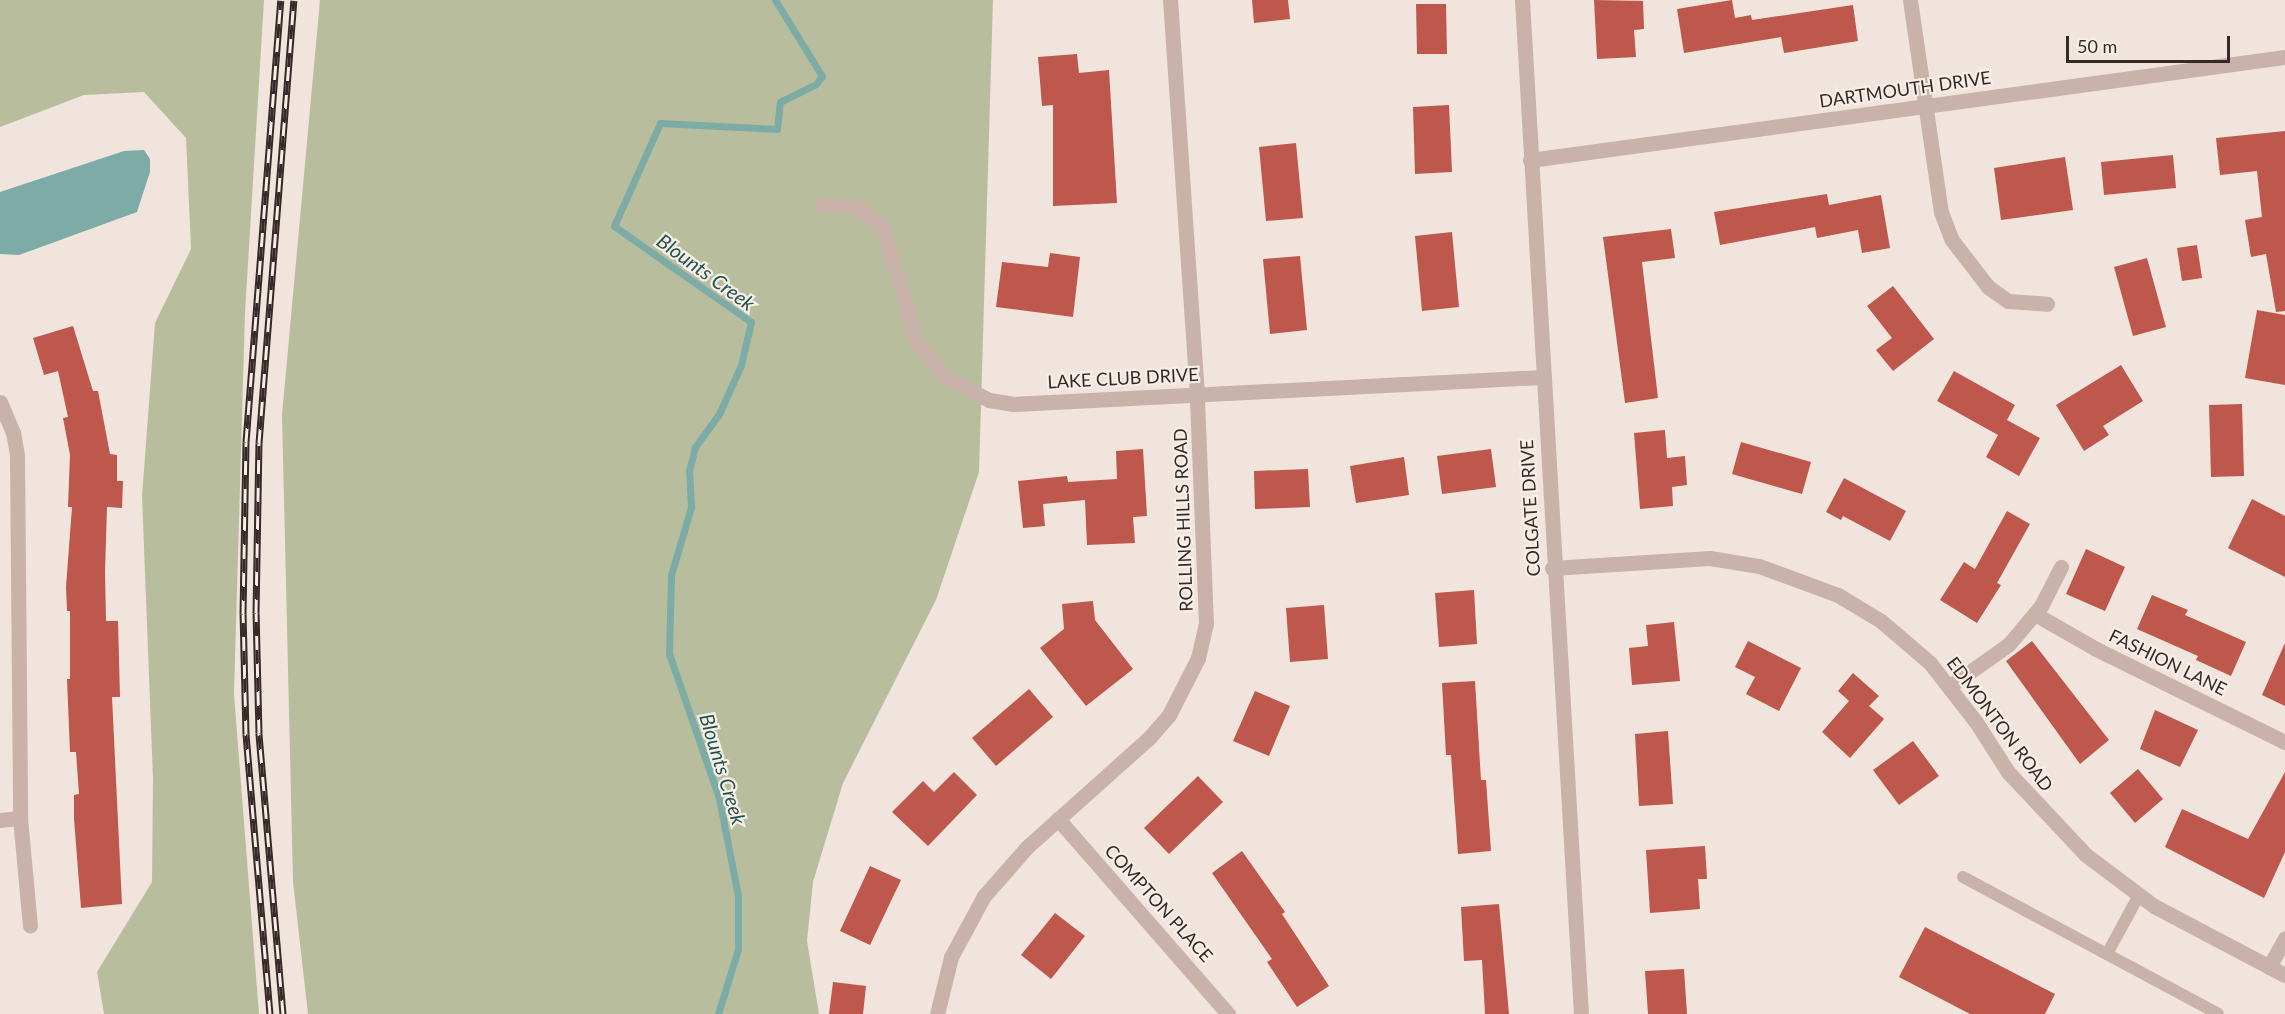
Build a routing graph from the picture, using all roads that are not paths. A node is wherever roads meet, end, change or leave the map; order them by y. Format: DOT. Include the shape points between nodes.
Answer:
graph roads {
  1 [pos="1170,0"];
  2 [pos="1521,0"];
  3 [pos="1910,0"];
  4 [pos="2285,57"];
  5 [pos="1925,106"];
  6 [pos="1530,160"];
  7 [pos="822,205"];
  8 [pos="2047,304"];
  9 [pos="1542,376"];
  10 [pos="1197,395"];
  11 [pos="0,402"];
  12 [pos="2061,567"];
  13 [pos="1552,568"];
  14 [pos="2035,614"];
  15 [pos="1950,686"];
  16 [pos="2285,742"];
  17 [pos="20,818"];
  18 [pos="1058,819"];
  19 [pos="0,820"];
  20 [pos="1963,877"];
  21 [pos="2139,895"];
  22 [pos="30,926"];
  23 [pos="2285,938"];
  24 [pos="2107,954"];
  25 [pos="2269,967"];
  26 [pos="2285,975"];
  27 [pos="937,1014"];
  28 [pos="1228,1014"];
  29 [pos="1581,1014"];
  30 [pos="2218,1014"];
  1 -- 10 [label="street, ROLLING HILLS ROAD"];
  2 -- 6 [label="street, COLGATE DRIVE"];
  3 -- 5 [label="street"];
  4 -- 5 [label="street, DARTMOUTH DRIVE"];
  5 -- 6 [label="street, DARTMOUTH DRIVE"];
  5 -- 8 [label="street" via="1941,212 1961,254 1988,287 2008,302"];
  6 -- 9 [label="street, COLGATE DRIVE"];
  7 -- 10 [label="street, LAKE CLUB DRIVE" via="856,206 883,227 917,343 945,377 966,390 1013,404"];
  9 -- 10 [label="street, LAKE CLUB DRIVE"];
  9 -- 13 [label="street, COLGATE DRIVE"];
  10 -- 18 [label="street, ROLLING HILLS ROAD" via="1208,594 1198,658 1184,690 1149,738"];
  11 -- 17 [label="street" via="13,432 17,455"];
  12 -- 14 [label="street"];
  13 -- 15 [label="street, EDMONTON ROAD" via="1710,558 1798,577 1881,621"];
  13 -- 29 [label="street, COLGATE DRIVE"];
  14 -- 15 [label="street" via="2009,644"];
  14 -- 16 [label="street, FASHION LANE" via="2096,649"];
  15 -- 21 [label="street, EDMONTON ROAD" via="2008,772 2047,817 2086,855"];
  17 -- 19 [label="street"];
  17 -- 22 [label="street"];
  18 -- 27 [label="street, ROLLING HILLS ROAD" via="1027,847 968,921 951,957"];
  18 -- 28 [label="street, COMPTON PLACE"];
  20 -- 24 [label="lane"];
  21 -- 24 [label="lane"];
  21 -- 25 [label="street, EDMONTON ROAD" via="2201,933"];
  23 -- 25 [label="street"];
  24 -- 30 [label="lane"];
  25 -- 26 [label="street, EDMONTON ROAD"];
}
